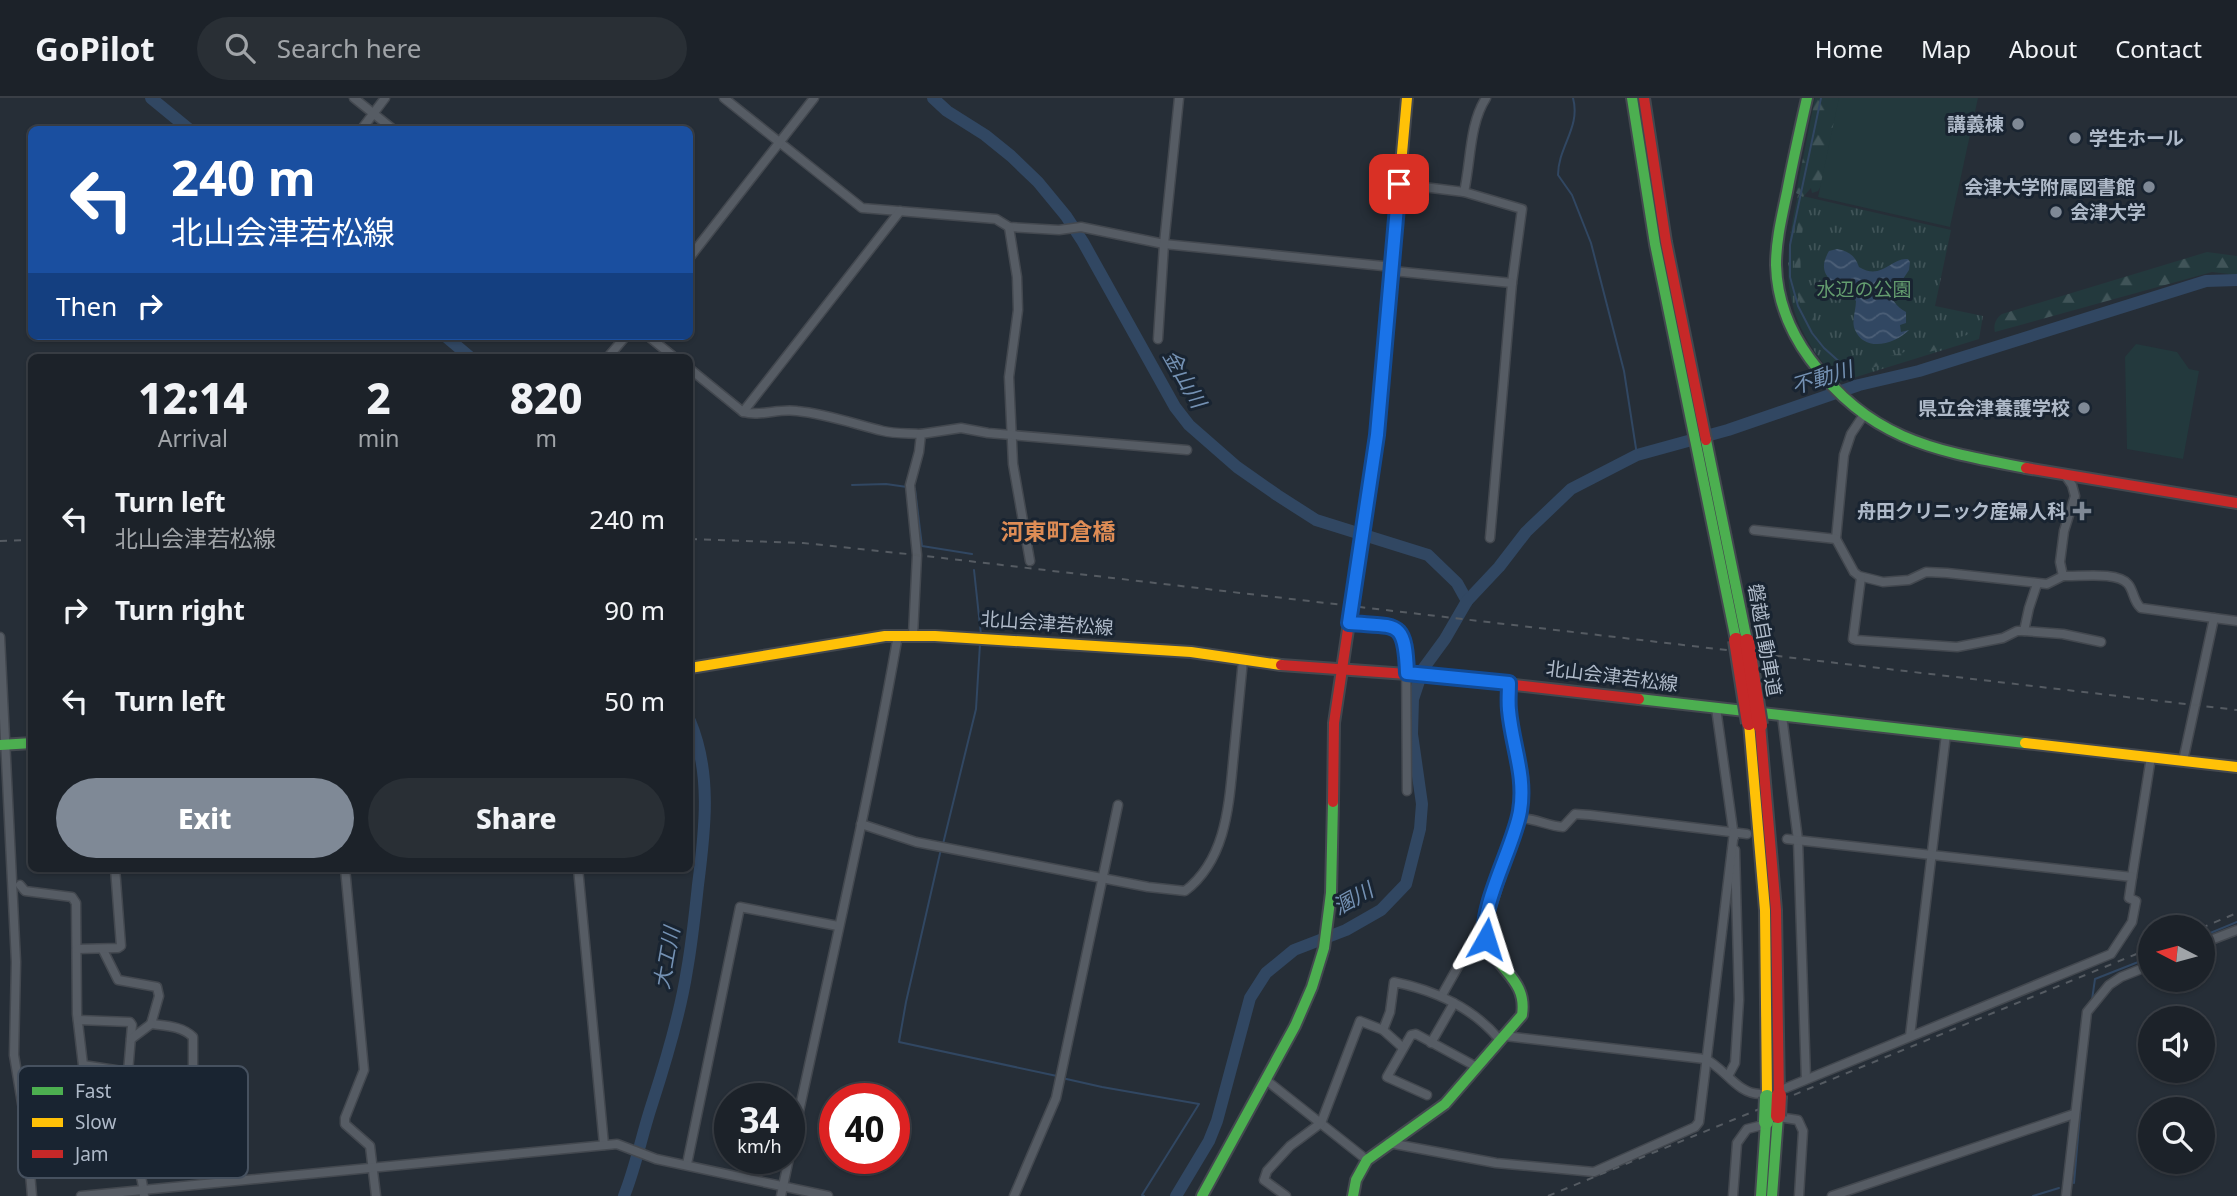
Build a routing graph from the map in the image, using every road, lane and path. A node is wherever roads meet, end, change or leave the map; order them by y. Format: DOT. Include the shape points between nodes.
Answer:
graph roads {
  1 [pos="354,98"];
  2 [pos="385,98"];
  3 [pos="724,98"];
  4 [pos="814,98"];
  5 [pos="1179,98"];
  6 [pos="1407,98"];
  7 [pos="1486,98"];
  8 [pos="1633,98"];
  9 [pos="1644,98"];
  10 [pos="1807,98"];
  11 [pos="373,113"];
  12 [pos="364,126"];
  13 [pos="389,126"];
  14 [pos="779,144"];
  15 [pos="1399,184"];
  16 [pos="1464,192"];
  17 [pos="900,211"];
  18 [pos="1009,227"];
  19 [pos="1164,244"];
  20 [pos="693,253"];
  21 [pos="1393,269"];
  22 [pos="1512,283"];
  23 [pos="1158,339"];
  24 [pos="623,340"];
  25 [pos="654,340"];
  26 [pos="611,354"];
  27 [pos="670,354"];
  28 [pos="693,371"];
  29 [pos="743,412"];
  30 [pos="1863,416"];
  31 [pos="1698,425"];
  32 [pos="922,434"];
  33 [pos="1012,434"];
  34 [pos="1187,450"];
  35 [pos="2065,475"];
  36 [pos="2237,503"];
  37 [pos="1754,530"];
  38 [pos="1490,538"];
  39 [pos="1836,539"];
  40 [pos="1030,561"];
  41 [pos="2063,576"];
  42 [pos="1861,577"];
  43 [pos="2037,584"];
  44 [pos="2214,618"];
  45 [pos="2237,621"];
  46 [pos="1349,623"];
  47 [pos="2024,631"];
  48 [pos="898,635"];
  49 [pos="913,635"];
  50 [pos="0,637"];
  51 [pos="2101,642"];
  52 [pos="1243,660"];
  53 [pos="693,668"];
  54 [pos="1340,670"];
  55 [pos="1409,673"];
  56 [pos="1509,683"];
  57 [pos="1716,708"];
  58 [pos="1782,716"];
  59 [pos="1946,734"];
  60 [pos="28,743"];
  61 [pos="2,744"];
  62 [pos="2151,757"];
  63 [pos="2183,761"];
  64 [pos="2237,767"];
  65 [pos="1407,791"];
  66 [pos="1118,805"];
  67 [pos="1518,818"];
  68 [pos="861,824"];
  69 [pos="1734,832"];
  70 [pos="1746,834"];
  71 [pos="1787,839"];
  72 [pos="1798,840"];
  73 [pos="1932,855"];
  74 [pos="115,872"];
  75 [pos="345,872"];
  76 [pos="578,872"];
  77 [pos="1103,877"];
  78 [pos="2132,877"];
  79 [pos="20,885"];
  80 [pos="838,926"];
  81 [pos="1484,927"];
  82 [pos="2237,930"];
  83 [pos="2216,938"];
  84 [pos="77,949"];
  85 [pos="103,950"];
  86 [pos="2138,970"];
  87 [pos="1442,995"];
  88 [pos="1454,1003"];
  89 [pos="78,1020"];
  90 [pos="151,1024"];
  91 [pos="1383,1030"];
  92 [pos="1910,1036"];
  93 [pos="1502,1037"];
  94 [pos="131,1039"];
  95 [pos="1432,1043"];
  96 [pos="1402,1047"];
  97 [pos="1705,1059"];
  98 [pos="88,1066"];
  99 [pos="129,1066"];
  100 [pos="194,1066"];
  101 [pos="1475,1066"];
  102 [pos="1728,1076"];
  103 [pos="1806,1079"];
  104 [pos="1266,1080"];
  105 [pos="18,1082"];
  106 [pos="1773,1094"];
  107 [pos="1427,1095"];
  108 [pos="2074,1114"];
  109 [pos="1772,1121"];
  110 [pos="1321,1123"];
  111 [pos="1389,1143"];
  112 [pos="604,1145"];
  113 [pos="1367,1160"];
  114 [pos="687,1164"];
  115 [pos="373,1167"];
  116 [pos="31,1178"];
  117 [pos="783,1186"];
  118 [pos="144,1193"];
  119 [pos="32,1196"];
  120 [pos="81,1196"];
  121 [pos="376,1196"];
  122 [pos="781,1196"];
  123 [pos="828,1196"];
  124 [pos="1014,1196"];
  125 [pos="1202,1196"];
  126 [pos="1286,1196"];
  127 [pos="1353,1196"];
  128 [pos="1733,1196"];
  129 [pos="1761,1196"];
  130 [pos="1772,1196"];
  131 [pos="1799,1196"];
  132 [pos="1832,1196"];
  133 [pos="2066,1196"];
  1 -- 11 [label="street"];
  2 -- 11 [label="street"];
  3 -- 14 [label="street"];
  4 -- 14 [label="street"];
  5 -- 19 [label="street"];
  6 -- 15 [label="main road"];
  7 -- 16 [label="street" via="1478,111"];
  8 -- 31 [label="main road, 磐越自動車道" via="1655,244"];
  9 -- 31 [label="main road, 磐越自動車道"];
  10 -- 30 [label="main road" via="1778,232 1780,295 1790,326 1811,361"];
  11 -- 12 [label="street"];
  11 -- 13 [label="street"];
  14 -- 17 [label="street" via="862,208"];
  14 -- 20 [label="street"];
  15 -- 16 [label="street"];
  15 -- 21 [label="main road"];
  16 -- 22 [label="street" via="1522,209"];
  17 -- 18 [label="street" via="996,219"];
  17 -- 29 [label="street"];
  18 -- 19 [label="street" via="1081,227"];
  18 -- 33 [label="street" via="1018,310 1009,377"];
  19 -- 21 [label="street"];
  19 -- 23 [label="street"];
  21 -- 22 [label="street"];
  21 -- 46 [label="main road" via="1380,406"];
  22 -- 38 [label="street"];
  24 -- 26 [label="street"];
  25 -- 27 [label="street"];
  28 -- 29 [label="street"];
  29 -- 32 [label="street" via="785,409 829,415 886,432"];
  30 -- 35 [label="main road" via="1937,450"];
  30 -- 39 [label="street" via="1844,455"];
  31 -- 106 [label="main road, 磐越自動車道, bridge" via="1755,724"];
  32 -- 33 [label="street" via="961,428"];
  32 -- 49 [label="street" via="911,488 917,555"];
  33 -- 34 [label="street"];
  33 -- 40 [label="street"];
  35 -- 36 [label="main road"];
  35 -- 41 [label="street" via="2075,496 2064,531"];
  37 -- 39 [label="street"];
  39 -- 42 [label="street"];
  41 -- 43 [label="street"];
  41 -- 44 [label="street" via="2125,581 2141,608"];
  42 -- 43 [label="street" via="1883,582 1909,580 1926,572"];
  42 -- 47 [label="street" via="1856,640 1957,647"];
  43 -- 47 [label="street"];
  44 -- 45 [label="street"];
  44 -- 63 [label="street"];
  46 -- 54 [label="main road"];
  46 -- 55 [label="street" via="1394,627 1406,646"];
  47 -- 51 [label="street"];
  48 -- 49 [label="main road, 北山会津若松線"];
  48 -- 53 [label="main road, 北山会津若松線"];
  48 -- 68 [label="street"];
  49 -- 52 [label="main road, 北山会津若松線" via="1191,652"];
  50 -- 61 [label="street"];
  52 -- 54 [label="main road, 北山会津若松線"];
  52 -- 77 [label="street" via="1228,811 1219,845 1201,876 1185,891"];
  54 -- 55 [label="main road, 北山会津若松線"];
  54 -- 104 [label="main road" via="1324,948 1295,1026"];
  55 -- 56 [label="main road, 北山会津若松線"];
  55 -- 65 [label="street"];
  56 -- 57 [label="main road, 北山会津若松線"];
  56 -- 67 [label="main road" via="1509,711 1521,768"];
  57 -- 58 [label="main road, 北山会津若松線"];
  57 -- 69 [label="street"];
  58 -- 59 [label="main road, 北山会津若松線"];
  58 -- 72 [label="street"];
  59 -- 62 [label="main road, 北山会津若松線"];
  59 -- 73 [label="street"];
  60 -- 61 [label="main road"];
  61 -- 105 [label="street" via="16,962 14,1055"];
  62 -- 63 [label="main road, 北山会津若松線"];
  62 -- 78 [label="street"];
  63 -- 64 [label="main road, 北山会津若松線"];
  66 -- 77 [label="street"];
  67 -- 69 [label="street" via="1563,827 1575,814 1583,814"];
  67 -- 81 [label="main road"];
  68 -- 77 [label="street" via="916,842"];
  68 -- 80 [label="street"];
  69 -- 70 [label="street"];
  69 -- 97 [label="street"];
  69 -- 102 [label="street" via="1739,1000 1735,1063"];
  71 -- 72 [label="street"];
  72 -- 73 [label="street"];
  72 -- 103 [label="street"];
  73 -- 78 [label="street"];
  73 -- 92 [label="street"];
  74 -- 85 [label="street" via="121,946"];
  75 -- 115 [label="street" via="364,1070 345,1124 370,1146"];
  76 -- 112 [label="street"];
  77 -- 124 [label="street" via="1056,1098"];
  78 -- 92 [label="street" via="2129,898 2136,901 2135,913 2111,954"];
  79 -- 84 [label="street" via="25,891 72,897"];
  80 -- 114 [label="street" via="740,907"];
  80 -- 117 [label="street"];
  81 -- 87 [label="street"];
  81 -- 93 [label="main road" via="1489,947 1523,996 1522,1015"];
  82 -- 83 [label="street"];
  84 -- 85 [label="street"];
  84 -- 89 [label="street"];
  85 -- 90 [label="street" via="118,981 158,987"];
  86 -- 108 [label="street" via="2121,976 2087,1012"];
  87 -- 88 [label="street"];
  87 -- 91 [label="street" via="1394,982"];
  88 -- 93 [label="street"];
  88 -- 95 [label="street"];
  89 -- 94 [label="street" via="130,1022"];
  89 -- 98 [label="street" via="83,1065"];
  90 -- 94 [label="street"];
  90 -- 100 [label="street" via="189,1033"];
  91 -- 96 [label="street"];
  91 -- 110 [label="street" via="1360,1021"];
  92 -- 103 [label="street"];
  93 -- 97 [label="street"];
  93 -- 101 [label="main road"];
  94 -- 99 [label="street"];
  95 -- 96 [label="street" via="1416,1034"];
  95 -- 101 [label="street"];
  96 -- 107 [label="street" via="1387,1077"];
  97 -- 102 [label="street"];
  97 -- 111 [label="street" via="1695,1128 1594,1172 1496,1163"];
  101 -- 111 [label="main road" via="1444,1104"];
  102 -- 106 [label="street" via="1748,1093"];
  103 -- 106 [label="street"];
  104 -- 110 [label="street"];
  104 -- 125 [label="main road"];
  106 -- 109 [label="main road, 磐越自動車道, bridge"];
  108 -- 132 [label="street"];
  108 -- 133 [label="street"];
  109 -- 128 [label="street" via="1747,1129 1737,1143"];
  109 -- 129 [label="main road, 磐越自動車道"];
  109 -- 130 [label="main road, 磐越自動車道"];
  109 -- 131 [label="street" via="1798,1120 1803,1131"];
  110 -- 113 [label="street"];
  110 -- 126 [label="street" via="1267,1171 1264,1180"];
  111 -- 113 [label="main road"];
  112 -- 114 [label="street" via="617,1144"];
  112 -- 115 [label="street"];
  113 -- 127 [label="main road"];
  114 -- 117 [label="street"];
  115 -- 118 [label="street"];
  115 -- 121 [label="street"];
  116 -- 119 [label="street"];
  117 -- 122 [label="street"];
  117 -- 123 [label="street"];
  118 -- 120 [label="street"];
}
